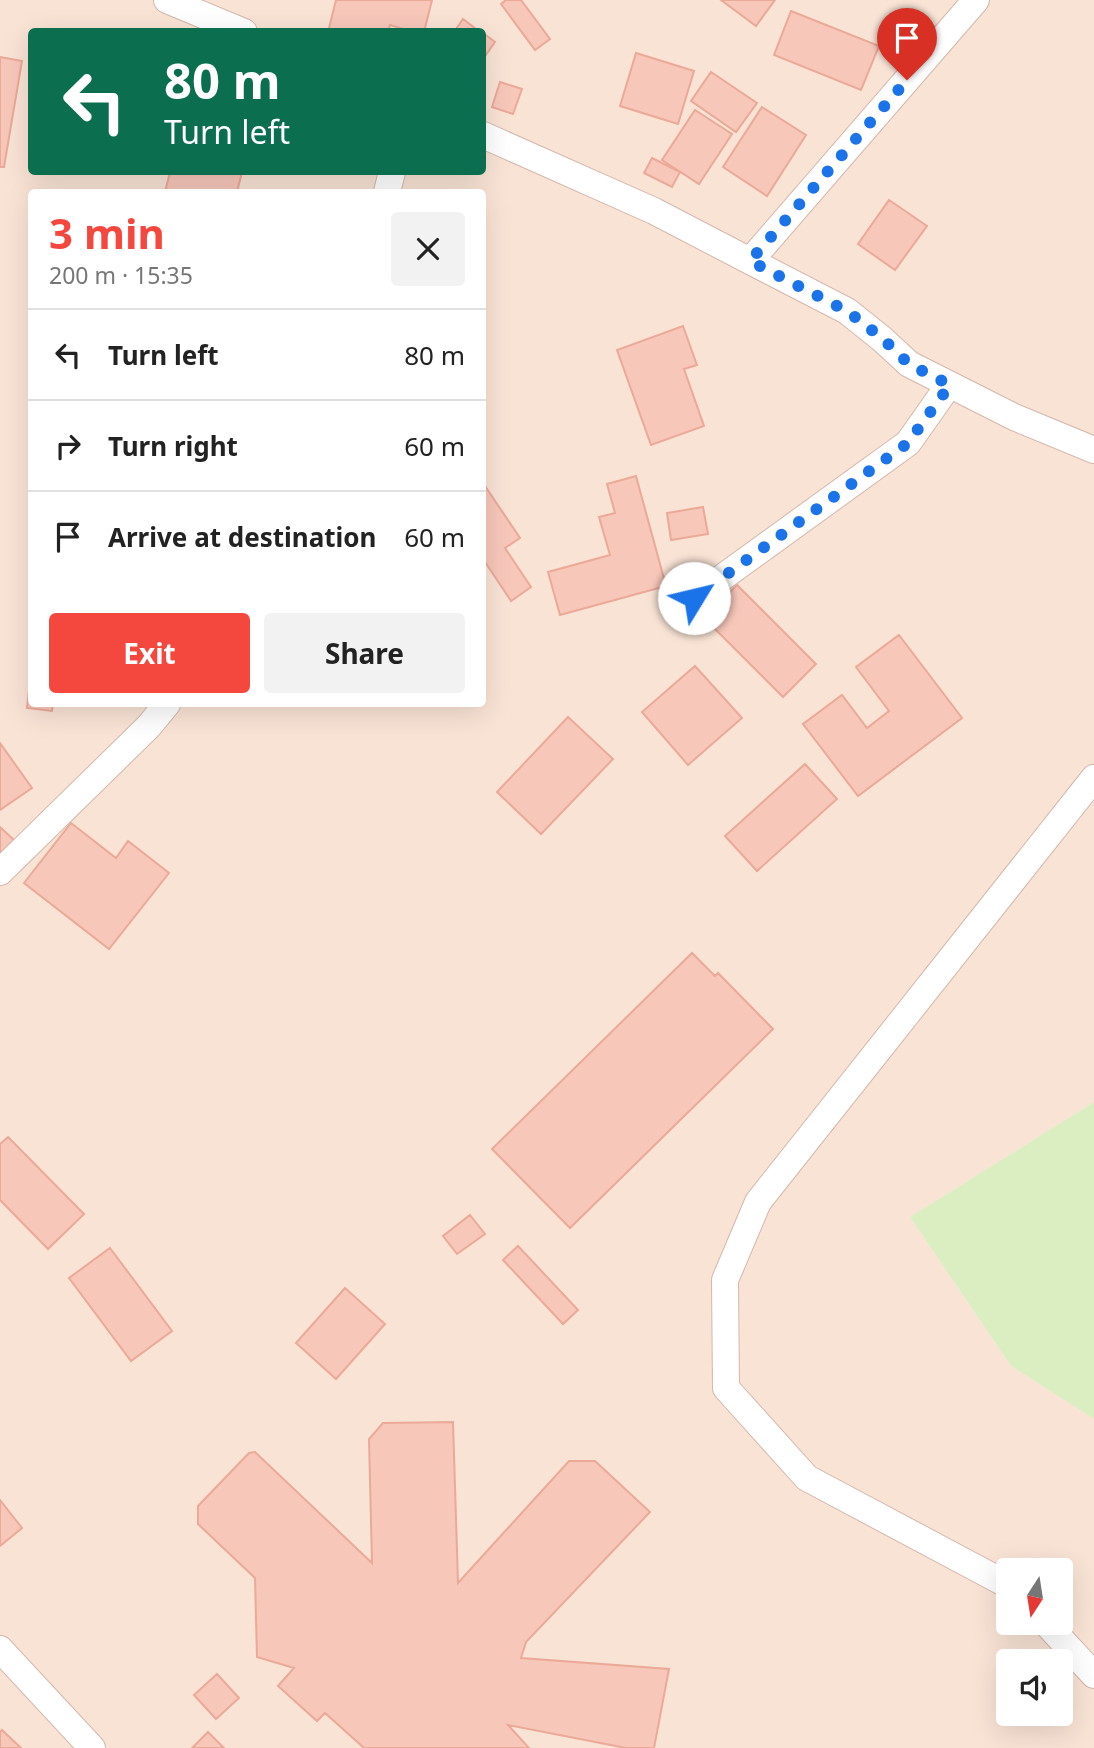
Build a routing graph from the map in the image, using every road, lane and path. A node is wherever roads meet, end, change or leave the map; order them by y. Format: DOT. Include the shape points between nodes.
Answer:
graph roads {
  1 [pos="167,0"];
  2 [pos="976,0"];
  3 [pos="234,28"];
  4 [pos="486,136"];
  5 [pos="750,261"];
  6 [pos="950,385"];
  7 [pos="1094,450"];
  8 [pos="694,598"];
  9 [pos="165,707"];
  10 [pos="1094,778"];
  11 [pos="0,872"];
  12 [pos="996,1579"];
  13 [pos="1057,1635"];
  14 [pos="0,1649"];
  15 [pos="1094,1675"];
  16 [pos="92,1748"];
  1 -- 3 [label="street"];
  2 -- 5 [label="street"];
  4 -- 5 [label="street" via="654,211"];
  5 -- 6 [label="street" via="847,311 909,364"];
  6 -- 7 [label="street"];
  6 -- 8 [label="street" via="908,443"];
  9 -- 11 [label="street"];
  10 -- 12 [label="street" via="758,1202 725,1280 726,1388 807,1478"];
  13 -- 15 [label="street"];
  14 -- 16 [label="street"];
}
